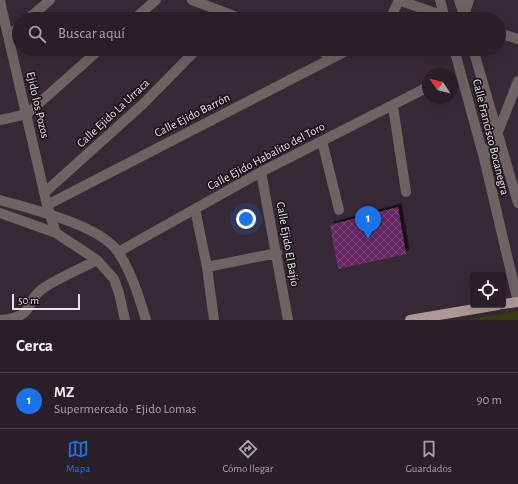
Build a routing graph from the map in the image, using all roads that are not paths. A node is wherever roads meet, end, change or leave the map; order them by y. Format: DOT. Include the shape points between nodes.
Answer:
graph roads {
  1 [pos="50,0"];
  2 [pos="156,0"];
  3 [pos="192,0"];
  4 [pos="398,0"];
  5 [pos="440,0"];
  6 [pos="459,0"];
  7 [pos="469,0"];
  8 [pos="0,1"];
  9 [pos="36,12"];
  10 [pos="142,12"];
  11 [pos="217,12"];
  12 [pos="393,12"];
  13 [pos="431,12"];
  14 [pos="444,12"];
  15 [pos="463,12"];
  16 [pos="465,12"];
  17 [pos="12,33"];
  18 [pos="506,35"];
  19 [pos="9,36"];
  20 [pos="518,39"];
  21 [pos="12,49"];
  22 [pos="14,56"];
  23 [pos="92,56"];
  24 [pos="190,56"];
  25 [pos="455,56"];
  26 [pos="475,56"];
  27 [pos="334,57"];
  28 [pos="456,68"];
  29 [pos="458,78"];
  30 [pos="518,81"];
  31 [pos="422,91"];
  32 [pos="392,106"];
  33 [pos="27,114"];
  34 [pos="0,120"];
  35 [pos="498,132"];
  36 [pos="322,141"];
  37 [pos="484,158"];
  38 [pos="261,172"];
  39 [pos="406,192"];
  40 [pos="44,193"];
  41 [pos="0,200"];
  42 [pos="518,203"];
  43 [pos="195,209"];
  44 [pos="48,210"];
  45 [pos="339,210"];
  46 [pos="0,213"];
  47 [pos="56,233"];
  48 [pos="118,252"];
  49 [pos="277,253"];
  50 [pos="97,260"];
  51 [pos="207,268"];
  52 [pos="518,302"];
  53 [pos="506,304"];
  54 [pos="480,308"];
  55 [pos="0,320"];
  56 [pos="125,320"];
  57 [pos="146,320"];
  58 [pos="214,320"];
  59 [pos="288,320"];
  60 [pos="410,320"];
  1 -- 9 [label="street"];
  2 -- 10 [label="street"];
  3 -- 11 [label="street"];
  4 -- 12 [label="street"];
  4 -- 13 [label="street"];
  5 -- 14 [label="street"];
  6 -- 15 [label="street"];
  7 -- 16 [label="street"];
  8 -- 19 [label="street, Ejido los Pozos"];
  17 -- 19 [label="street"];
  18 -- 20 [label="street"];
  19 -- 21 [label="street, Ejido los Pozos"];
  22 -- 33 [label="street, Ejido los Pozos"];
  23 -- 33 [label="street"];
  24 -- 40 [label="street, Calle Ejido La Urraca" via="143,104"];
  25 -- 28 [label="street, Calle Francisco Bocanegra"];
  26 -- 35 [label="street, Calle Francisco Bocanegra"];
  27 -- 44 [label="street, Calle Ejido Barrón"];
  29 -- 37 [label="street, Calle Francisco Bocanegra"];
  30 -- 35 [label="street"];
  31 -- 32 [label="street, Calle Ejido Habalito del Toro"];
  32 -- 36 [label="street, Calle Ejido Habalito del Toro"];
  32 -- 39 [label="street"];
  33 -- 34 [label="street"];
  33 -- 40 [label="street, Ejido los Pozos"];
  35 -- 37 [label="street"];
  35 -- 42 [label="street, Calle Francisco Bocanegra"];
  36 -- 38 [label="street, Calle Ejido Habalito del Toro"];
  36 -- 45 [label="street"];
  37 -- 52 [label="street, Calle Francisco Bocanegra"];
  38 -- 43 [label="street, Calle Ejido Habalito del Toro"];
  38 -- 49 [label="street, Calle Ejido El Bajío"];
  40 -- 44 [label="street, Ejido los Pozos"];
  41 -- 44 [label="street"];
  43 -- 48 [label="street, Calle Ejido Habalito del Toro"];
  43 -- 51 [label="street"];
  44 -- 47 [label="street, Ejido los Pozos"];
  44 -- 48 [label="street" via="104,239"];
  46 -- 47 [label="street"];
  47 -- 50 [label="street"];
  48 -- 57 [label="street" via="128,270"];
  49 -- 51 [label="street"];
  49 -- 59 [label="street, Calle Ejido El Bajío"];
  50 -- 55 [label="street" via="43,288 27,311 16,318"];
  50 -- 56 [label="street" via="114,279"];
  51 -- 58 [label="street"];
  52 -- 53 [label="main road"];
  54 -- 60 [label="main road"];
}
